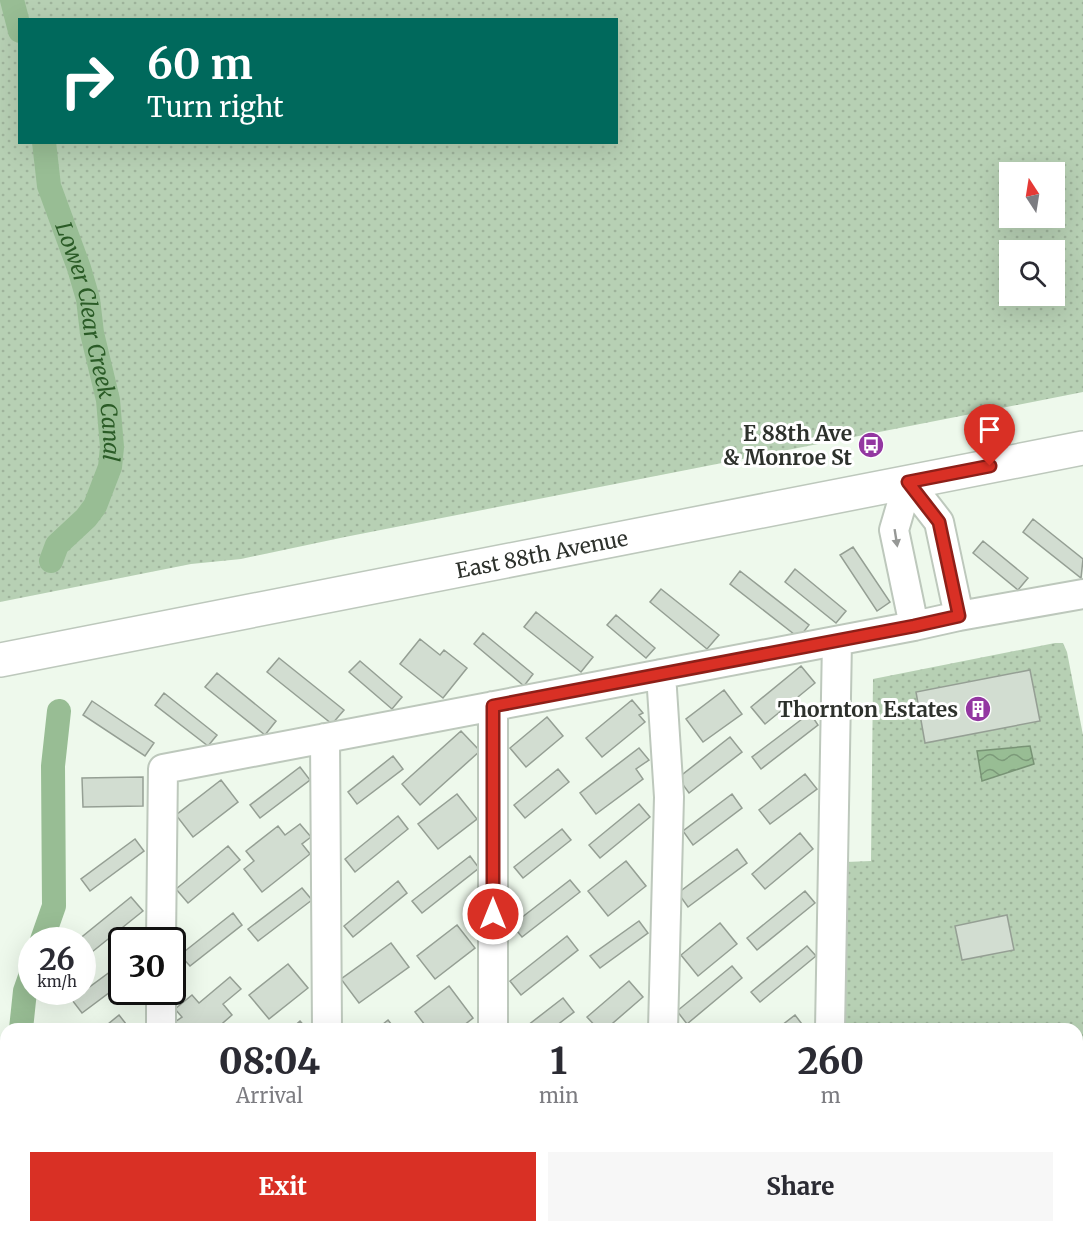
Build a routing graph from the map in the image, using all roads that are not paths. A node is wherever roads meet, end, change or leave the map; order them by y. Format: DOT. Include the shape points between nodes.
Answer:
graph roads {
  1 [pos="1083,448"];
  2 [pos="908,482"];
  3 [pos="1083,594"];
  4 [pos="959,616"];
  5 [pos="914,626"];
  6 [pos="837,641"];
  7 [pos="0,660"];
  8 [pos="661,674"];
  9 [pos="493,706"];
  10 [pos="325,738"];
  11 [pos="161,927"];
  12 [pos="161,1005"];
  13 [pos="161,1023"];
  14 [pos="327,1023"];
  15 [pos="493,1023"];
  16 [pos="663,1023"];
  17 [pos="830,1023"];
  1 -- 2 [label="main road, East 88th Avenue"];
  2 -- 4 [label="street" via="939,522"];
  2 -- 5 [label="street, one-way" via="894,530"];
  2 -- 7 [label="main road, East 88th Avenue"];
  3 -- 4 [label="street"];
  4 -- 5 [label="street"];
  5 -- 6 [label="street"];
  6 -- 8 [label="street"];
  6 -- 17 [label="street"];
  8 -- 9 [label="street"];
  8 -- 16 [label="street" via="669,796"];
  9 -- 10 [label="street"];
  9 -- 15 [label="street"];
  10 -- 11 [label="street" via="163,770"];
  10 -- 14 [label="street"];
  12 -- 13 [label="street"];
}
